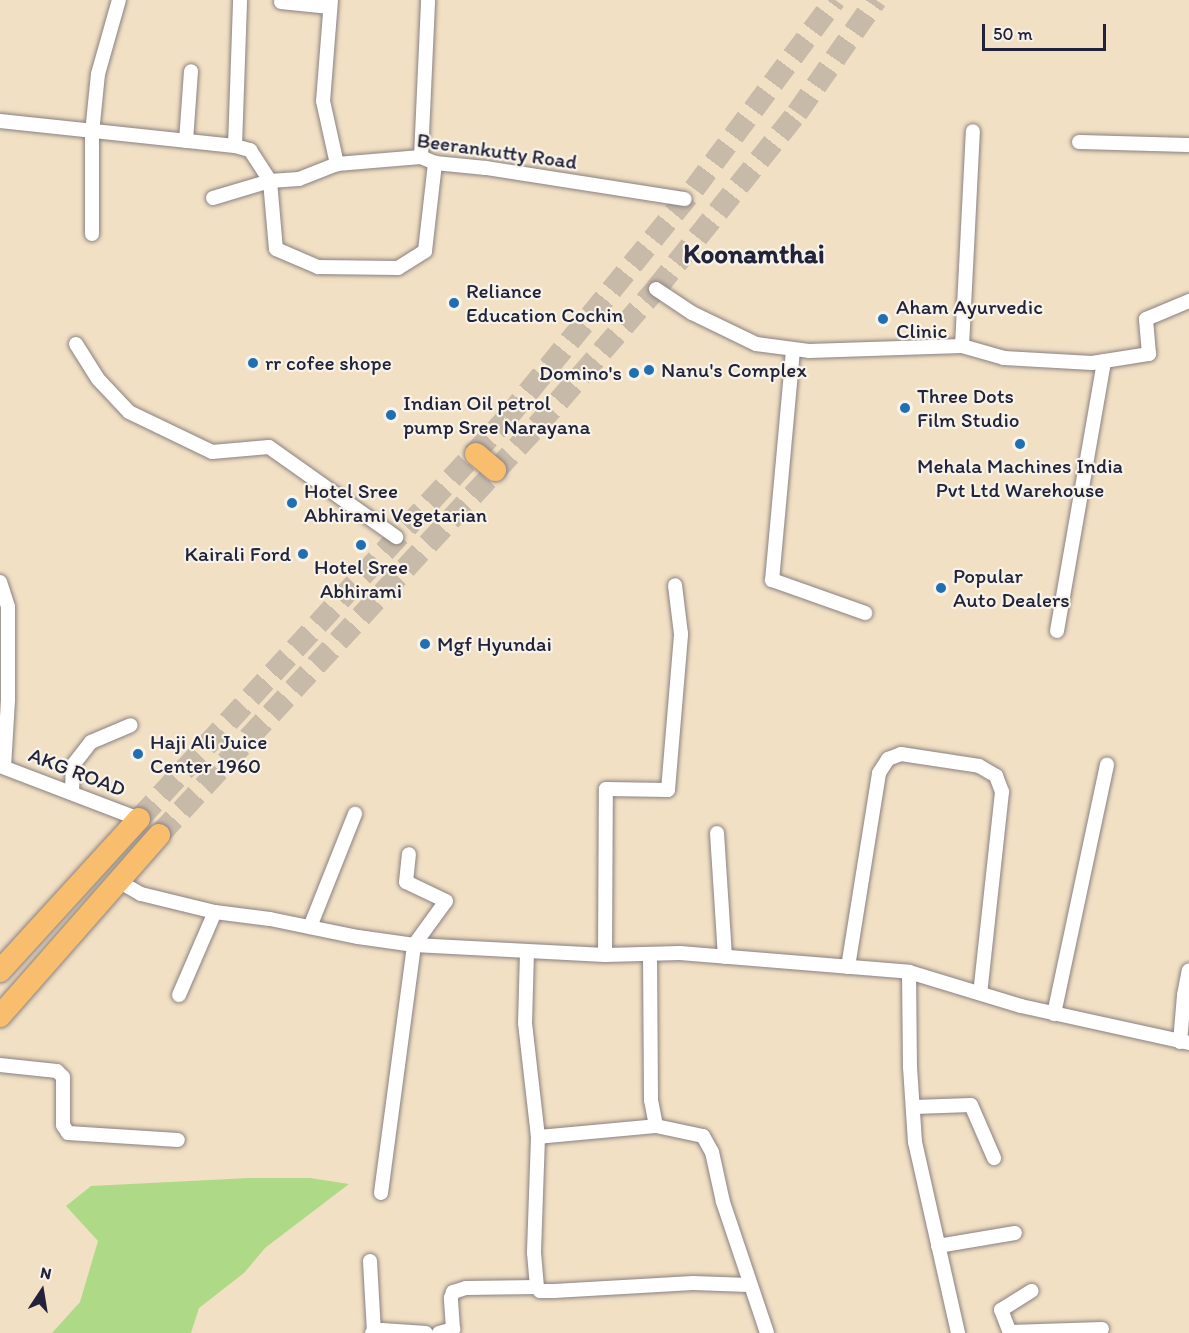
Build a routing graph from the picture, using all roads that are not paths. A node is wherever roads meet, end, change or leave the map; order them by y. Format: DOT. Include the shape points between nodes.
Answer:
graph roads {
  1 [pos="119,0"];
  2 [pos="240,0"];
  3 [pos="428,0"];
  4 [pos="281,2"];
  5 [pos="330,4"];
  6 [pos="191,70"];
  7 [pos="0,121"];
  8 [pos="974,130"];
  9 [pos="92,133"];
  10 [pos="186,141"];
  11 [pos="1079,142"];
  12 [pos="1189,145"];
  13 [pos="235,146"];
  14 [pos="421,157"];
  15 [pos="435,163"];
  16 [pos="337,164"];
  17 [pos="270,181"];
  18 [pos="213,198"];
  19 [pos="685,199"];
  20 [pos="92,234"];
  21 [pos="656,289"];
  22 [pos="1189,301"];
  23 [pos="76,344"];
  24 [pos="962,346"];
  25 [pos="793,350"];
  26 [pos="1104,361"];
  27 [pos="476,454"];
  28 [pos="495,470"];
  29 [pos="396,537"];
  30 [pos="1,582"];
  31 [pos="675,585"];
  32 [pos="865,613"];
  33 [pos="1057,631"];
  34 [pos="131,725"];
  35 [pos="1107,765"];
  36 [pos="2,766"];
  37 [pos="72,792"];
  38 [pos="355,814"];
  39 [pos="139,819"];
  40 [pos="717,833"];
  41 [pos="159,835"];
  42 [pos="409,854"];
  43 [pos="120,882"];
  44 [pos="215,912"];
  45 [pos="310,927"];
  46 [pos="414,945"];
  47 [pos="527,952"];
  48 [pos="650,954"];
  49 [pos="605,955"];
  50 [pos="725,957"];
  51 [pos="848,967"];
  52 [pos="1189,970"];
  53 [pos="0,971"];
  54 [pos="909,972"];
  55 [pos="980,993"];
  56 [pos="179,995"];
  57 [pos="1054,1014"];
  58 [pos="0,1016"];
  59 [pos="1185,1043"];
  60 [pos="0,1065"];
  61 [pos="914,1107"];
  62 [pos="656,1126"];
  63 [pos="538,1137"];
  64 [pos="178,1140"];
  65 [pos="994,1158"];
  66 [pos="381,1193"];
  67 [pos="1015,1233"];
  68 [pos="938,1246"];
  69 [pos="370,1261"];
  70 [pos="749,1285"];
  71 [pos="537,1287"];
  72 [pos="1031,1291"];
  73 [pos="1101,1329"];
  74 [pos="373,1332"];
  75 [pos="426,1333"];
  76 [pos="439,1333"];
  77 [pos="768,1333"];
  78 [pos="958,1333"];
  79 [pos="1010,1333"];
  1 -- 9 [label="street" via="99,74"];
  2 -- 13 [label="street"];
  3 -- 14 [label="street"];
  4 -- 5 [label="street"];
  5 -- 16 [label="street" via="323,101"];
  6 -- 10 [label="street"];
  7 -- 9 [label="street"];
  8 -- 24 [label="street"];
  9 -- 10 [label="street"];
  9 -- 20 [label="street"];
  10 -- 13 [label="street"];
  11 -- 12 [label="street"];
  13 -- 17 [label="street" via="250,150"];
  14 -- 15 [label="street, Beerankutty Road"];
  14 -- 16 [label="street, Beerankutty Road"];
  15 -- 17 [label="street" via="425,251 398,268 318,267 276,249"];
  15 -- 19 [label="street, Beerankutty Road"];
  16 -- 17 [label="street, Beerankutty Road" via="298,178"];
  17 -- 18 [label="street, Beerankutty Road"];
  21 -- 25 [label="street" via="692,313 756,344"];
  22 -- 26 [label="street" via="1146,319 1149,354"];
  23 -- 29 [label="street" via="98,379 129,412 212,452 269,447"];
  24 -- 25 [label="street"];
  24 -- 26 [label="street" via="1004,358"];
  25 -- 32 [label="street" via="772,580"];
  26 -- 33 [label="street"];
  27 -- 28 [label="highway"];
  30 -- 36 [label="street" via="8,607 8,700"];
  31 -- 49 [label="street" via="681,634 668,790 606,789"];
  34 -- 37 [label="street" via="91,742 73,765"];
  35 -- 57 [label="street"];
  36 -- 37 [label="street, AKG ROAD"];
  37 -- 39 [label="street, AKG ROAD"];
  38 -- 45 [label="street"];
  39 -- 53 [label="highway"];
  40 -- 50 [label="street"];
  41 -- 43 [label="highway"];
  42 -- 46 [label="street" via="406,882 446,901"];
  43 -- 44 [label="street" via="141,894"];
  43 -- 58 [label="highway"];
  44 -- 45 [label="street"];
  44 -- 56 [label="street"];
  45 -- 46 [label="street"];
  46 -- 47 [label="street"];
  46 -- 66 [label="street"];
  47 -- 49 [label="street"];
  47 -- 63 [label="street" via="525,1023"];
  48 -- 49 [label="street"];
  48 -- 50 [label="street" via="680,952"];
  48 -- 62 [label="street" via="651,1100"];
  50 -- 51 [label="street"];
  51 -- 54 [label="street"];
  51 -- 55 [label="street" via="879,773 888,759 901,754 979,766 996,776 1002,792"];
  52 -- 59 [label="street" via="1184,995"];
  54 -- 55 [label="street"];
  54 -- 61 [label="street"];
  55 -- 57 [label="street"];
  57 -- 59 [label="street"];
  60 -- 64 [label="street" via="57,1071 63,1077 63,1125 68,1133"];
  61 -- 65 [label="street" via="972,1105"];
  61 -- 68 [label="street" via="915,1143"];
  62 -- 63 [label="street"];
  62 -- 70 [label="street" via="704,1136 712,1152"];
  63 -- 71 [label="street" via="534,1253"];
  67 -- 68 [label="street"];
  68 -- 78 [label="street"];
  69 -- 74 [label="street"];
  70 -- 71 [label="street" via="693,1283 554,1291 540,1291"];
  70 -- 77 [label="street"];
  71 -- 76 [label="street" via="465,1288 453,1292 453,1329"];
  72 -- 79 [label="street" via="1001,1310"];
  73 -- 79 [label="street"];
  74 -- 75 [label="street"];
}
